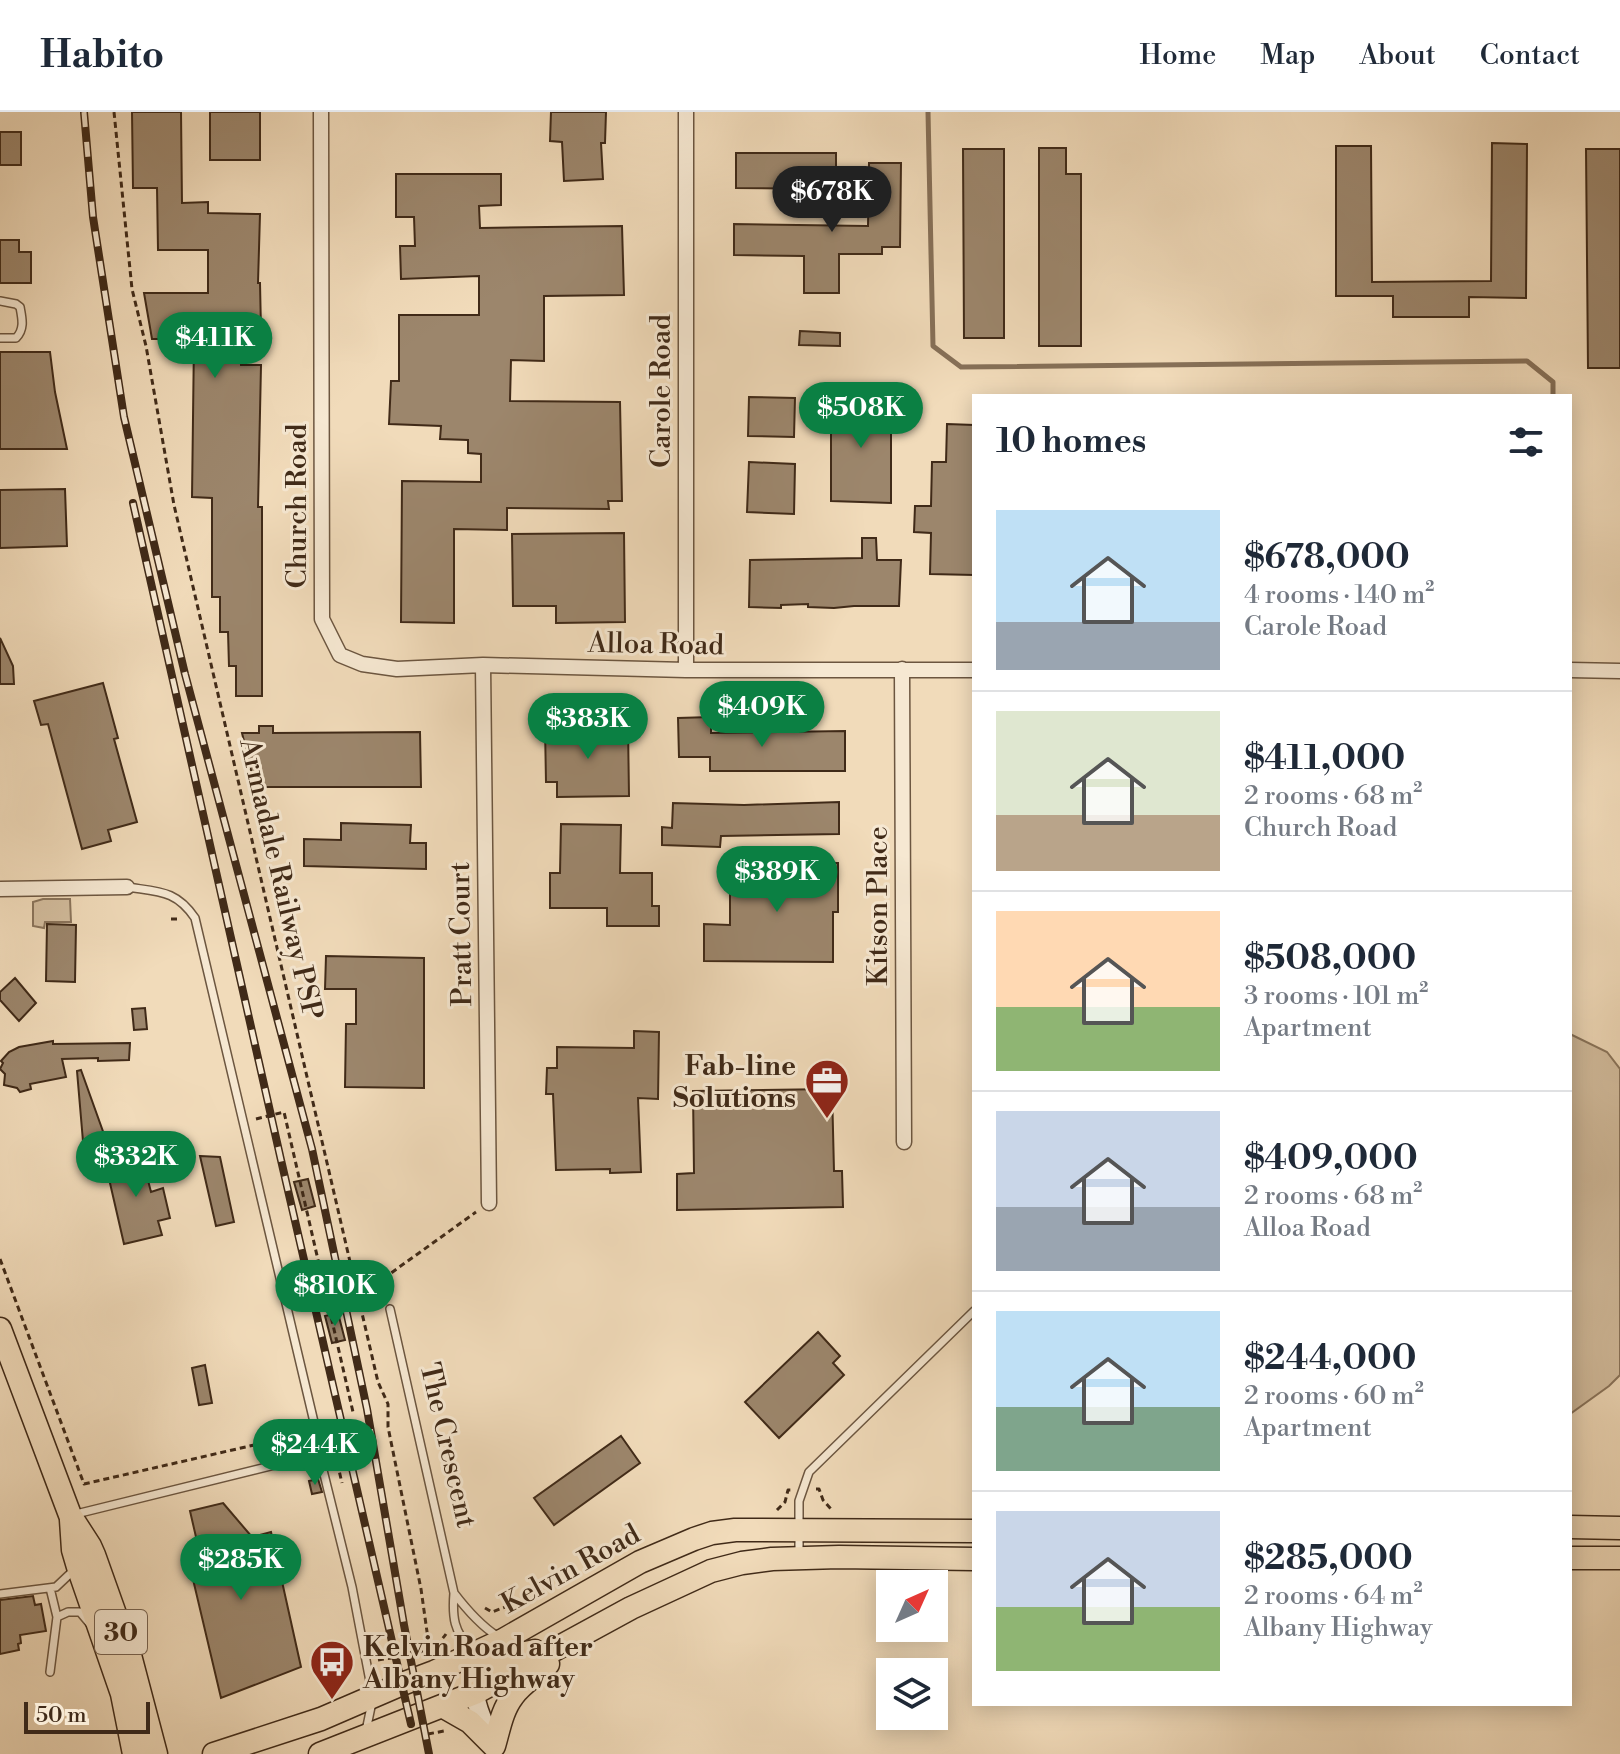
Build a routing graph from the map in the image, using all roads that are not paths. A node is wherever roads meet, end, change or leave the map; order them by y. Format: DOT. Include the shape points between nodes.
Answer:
graph roads {
  1 [pos="321,112"];
  2 [pos="686,112"];
  3 [pos="0,301"];
  4 [pos="0,338"];
  5 [pos="340,655"];
  6 [pos="483,665"];
  7 [pos="902,669"];
  8 [pos="686,670"];
  9 [pos="972,670"];
  10 [pos="1572,670"];
  11 [pos="1620,671"];
  12 [pos="127,887"];
  13 [pos="0,889"];
  14 [pos="904,1142"];
  15 [pos="489,1203"];
  16 [pos="390,1309"];
  17 [pos="972,1313"];
  18 [pos="0,1329"];
  19 [pos="319,1454"];
  20 [pos="70,1515"];
  21 [pos="1572,1527"];
  22 [pos="1620,1528"];
  23 [pos="800,1531"];
  24 [pos="972,1531"];
  25 [pos="799,1558"];
  26 [pos="1572,1558"];
  27 [pos="1620,1558"];
  28 [pos="972,1559"];
  29 [pos="78,1567"];
  30 [pos="50,1588"];
  31 [pos="454,1593"];
  32 [pos="0,1594"];
  33 [pos="57,1617"];
  34 [pos="503,1640"];
  35 [pos="106,1645"];
  36 [pos="562,1646"];
  37 [pos="474,1653"];
  38 [pos="50,1672"];
  39 [pos="475,1693"];
  40 [pos="373,1697"];
  41 [pos="442,1706"];
  42 [pos="364,1737"];
  43 [pos="494,1750"];
  44 [pos="134,1754"];
  45 [pos="156,1754"];
  46 [pos="214,1754"];
  47 [pos="320,1754"];
  1 -- 5 [label="street, Church Road" via="322,619"];
  2 -- 8 [label="street, Carole Road"];
  3 -- 4 [label="lane" via="20,307 23,323 16,338"];
  5 -- 6 [label="street, Alloa Road" via="397,669"];
  6 -- 8 [label="street, Alloa Road"];
  6 -- 15 [label="street, Pratt Court"];
  7 -- 8 [label="street, Alloa Road"];
  7 -- 9 [label="street, Alloa Road"];
  7 -- 14 [label="street, Kitson Place"];
  10 -- 11 [label="street"];
  12 -- 13 [label="street"];
  12 -- 19 [label="lane" via="171,895 195,918"];
  16 -- 31 [label="lane, The Crescent"];
  17 -- 23 [label="lane" via="809,1472 799,1501"];
  18 -- 20 [label="main road, 30"];
  19 -- 20 [label="lane"];
  19 -- 40 [label="lane"];
  20 -- 29 [label="main road, 30"];
  20 -- 45 [label="main road, 30" via="94,1555 131,1659"];
  21 -- 22 [label="main road"];
  23 -- 24 [label="main road, Kelvin Road"];
  23 -- 25 [label="lane"];
  23 -- 34 [label="main road, Kelvin Road" via="735,1530 675,1545"];
  25 -- 28 [label="main road"];
  25 -- 36 [label="main road" via="711,1571"];
  26 -- 27 [label="main road"];
  29 -- 30 [label="lane"];
  29 -- 35 [label="main road, 30"];
  30 -- 32 [label="lane"];
  30 -- 33 [label="lane"];
  31 -- 34 [label="lane, The Crescent" via="469,1613"];
  31 -- 37 [label="lane, The Crescent" via="452,1615 460,1638"];
  33 -- 35 [label="lane" via="80,1612"];
  33 -- 38 [label="lane"];
  34 -- 37 [label="main road, Kelvin Road"];
  35 -- 44 [label="main road, 30"];
  36 -- 37 [label="main road" via="493,1660"];
  36 -- 39 [label="main road"];
  36 -- 43 [label="main road" via="512,1697"];
  37 -- 39 [label="main road, The Crescent"];
  37 -- 40 [label="main road, Kelvin Road"];
  39 -- 41 [label="main road"];
  39 -- 43 [label="main road, The Crescent"];
  40 -- 42 [label="lane"];
  40 -- 46 [label="main road, Kelvin Road"];
  41 -- 42 [label="main road"];
  41 -- 43 [label="main road" via="470,1722"];
  42 -- 47 [label="main road"];
}
